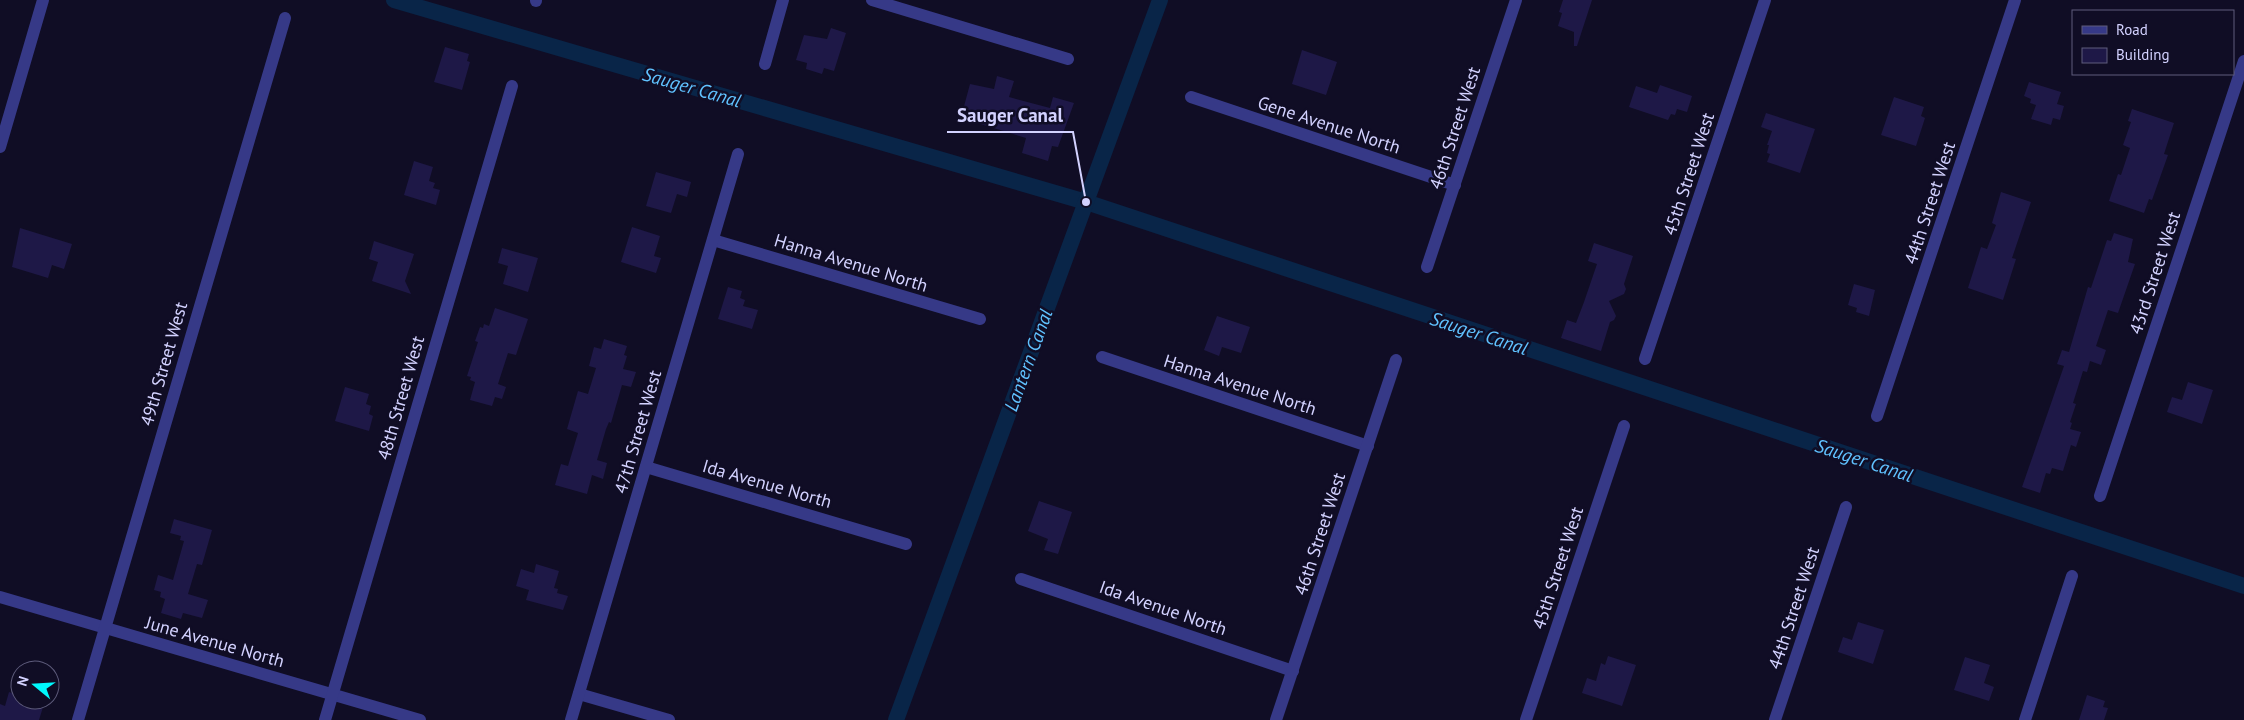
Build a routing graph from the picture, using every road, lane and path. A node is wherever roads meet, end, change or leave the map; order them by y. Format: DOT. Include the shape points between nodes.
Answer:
graph roads {
  1 [pos="43,0"];
  2 [pos="783,0"];
  3 [pos="872,0"];
  4 [pos="1516,0"];
  5 [pos="1765,0"];
  6 [pos="2015,0"];
  7 [pos="285,18"];
  8 [pos="1068,59"];
  9 [pos="2244,61"];
  10 [pos="765,64"];
  11 [pos="512,86"];
  12 [pos="1192,97"];
  13 [pos="0,147"];
  14 [pos="738,154"];
  15 [pos="1455,184"];
  16 [pos="713,240"];
  17 [pos="1427,267"];
  18 [pos="980,319"];
  19 [pos="1102,357"];
  20 [pos="1646,359"];
  21 [pos="1396,360"];
  22 [pos="1877,416"];
  23 [pos="1624,426"];
  24 [pos="1368,446"];
  25 [pos="646,467"];
  26 [pos="2100,496"];
  27 [pos="1846,507"];
  28 [pos="906,544"];
  29 [pos="2072,576"];
  30 [pos="1021,579"];
  31 [pos="0,597"];
  32 [pos="104,629"];
  33 [pos="1293,671"];
  34 [pos="579,694"];
  35 [pos="332,695"];
  36 [pos="78,720"];
  37 [pos="325,720"];
  38 [pos="420,720"];
  39 [pos="571,720"];
  40 [pos="669,720"];
  41 [pos="1276,720"];
  42 [pos="1526,720"];
  43 [pos="1775,720"];
  44 [pos="2025,720"];
  1 -- 13 [label="street"];
  2 -- 10 [label="street"];
  3 -- 8 [label="street"];
  4 -- 15 [label="street, 46th Street West"];
  5 -- 20 [label="street, 45th Street West"];
  6 -- 22 [label="street, 44th Street West"];
  7 -- 32 [label="street, 49th Street West"];
  9 -- 26 [label="street, 43rd Street West"];
  11 -- 35 [label="street, 48th Street West"];
  12 -- 15 [label="street, Gene Avenue North"];
  14 -- 16 [label="street, 47th Street West"];
  15 -- 17 [label="street, 46th Street West"];
  16 -- 18 [label="street, Hanna Avenue North"];
  16 -- 25 [label="street, 47th Street West"];
  19 -- 24 [label="street, Hanna Avenue North"];
  21 -- 24 [label="street, 46th Street West"];
  23 -- 42 [label="street, 45th Street West"];
  24 -- 33 [label="street, 46th Street West"];
  25 -- 28 [label="street, Ida Avenue North"];
  25 -- 34 [label="street, 47th Street West"];
  27 -- 43 [label="street, 44th Street West"];
  29 -- 44 [label="street"];
  30 -- 33 [label="street, Ida Avenue North"];
  31 -- 32 [label="street, June Avenue North"];
  32 -- 35 [label="street, June Avenue North"];
  32 -- 36 [label="street, 49th Street West"];
  33 -- 41 [label="street, 46th Street West"];
  34 -- 39 [label="street, 47th Street West"];
  34 -- 40 [label="street"];
  35 -- 37 [label="street, 48th Street West"];
  35 -- 38 [label="street, June Avenue North"];
}
